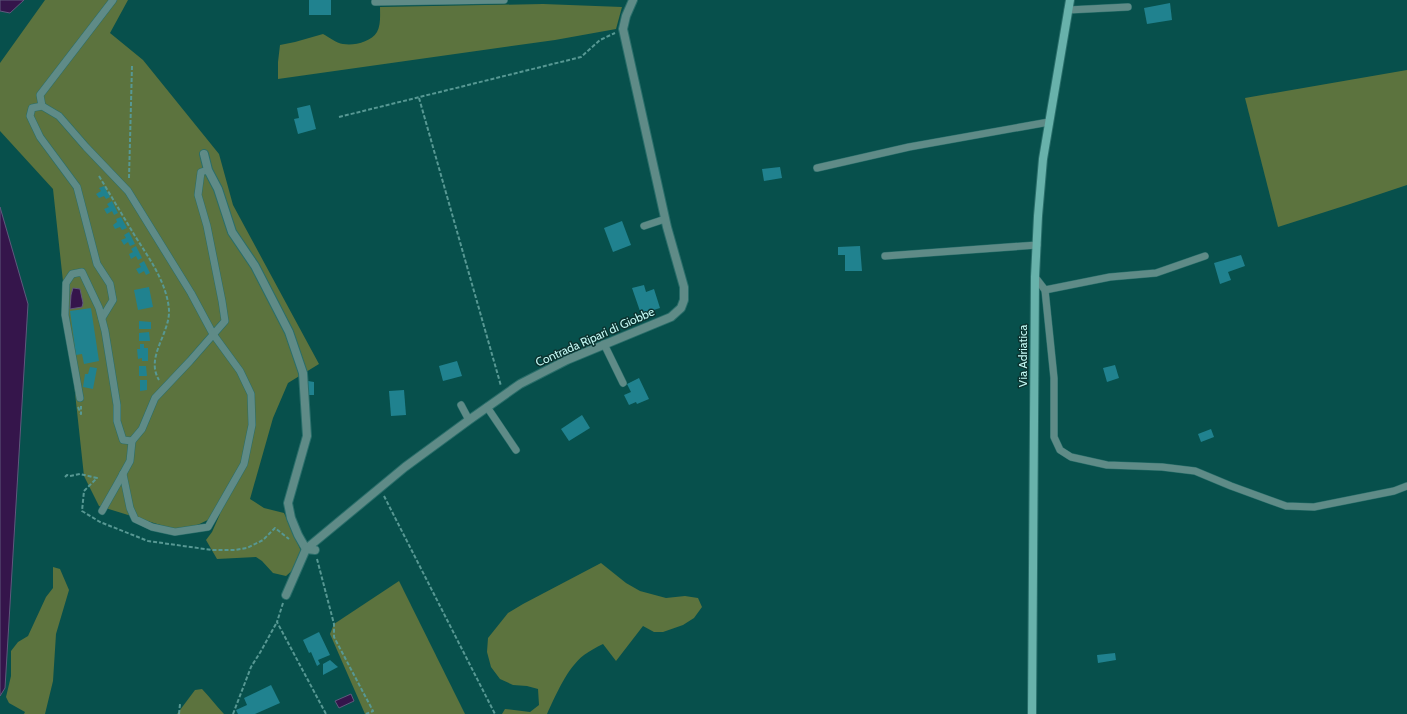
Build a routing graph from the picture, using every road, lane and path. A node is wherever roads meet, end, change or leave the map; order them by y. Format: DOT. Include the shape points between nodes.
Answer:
graph roads {
  1 [pos="113,0"];
  2 [pos="504,0"];
  3 [pos="633,0"];
  4 [pos="1070,0"];
  5 [pos="375,2"];
  6 [pos="1128,7"];
  7 [pos="1068,10"];
  8 [pos="623,29"];
  9 [pos="132,66"];
  10 [pos="419,98"];
  11 [pos="42,106"];
  12 [pos="339,118"];
  13 [pos="1049,122"];
  14 [pos="204,154"];
  15 [pos="817,168"];
  16 [pos="208,170"];
  17 [pos="98,174"];
  18 [pos="128,191"];
  19 [pos="665,219"];
  20 [pos="644,226"];
  21 [pos="1037,245"];
  22 [pos="885,256"];
  23 [pos="1205,256"];
  24 [pos="1035,277"];
  25 [pos="1046,290"];
  26 [pos="102,318"];
  27 [pos="213,334"];
  28 [pos="604,344"];
  29 [pos="623,383"];
  30 [pos="164,389"];
  31 [pos="504,395"];
  32 [pos="80,398"];
  33 [pos="461,404"];
  34 [pos="487,407"];
  35 [pos="469,420"];
  36 [pos="132,441"];
  37 [pos="516,450"];
  38 [pos="123,474"];
  39 [pos="1407,486"];
  40 [pos="380,487"];
  41 [pos="102,511"];
  42 [pos="306,549"];
  43 [pos="315,550"];
  44 [pos="286,595"];
  45 [pos="277,622"];
  46 [pos="180,704"];
  47 [pos="179,714"];
  48 [pos="233,714"];
  49 [pos="326,714"];
  50 [pos="366,714"];
  51 [pos="495,714"];
  52 [pos="1032,714"];
  1 -- 11 [label="lane" via="40,95"];
  2 -- 5 [label="lane"];
  3 -- 8 [label="street, Contrada Ripari di Giobbe"];
  4 -- 7 [label="main road, Via Adriatica"];
  6 -- 7 [label="lane"];
  7 -- 13 [label="main road, Via Adriatica"];
  8 -- 10 [label="path" via="600,40 581,57"];
  8 -- 19 [label="street, Contrada Ripari di Giobbe"];
  9 -- 18 [label="path"];
  10 -- 12 [label="path"];
  10 -- 31 [label="path"];
  11 -- 18 [label="lane" via="59,116"];
  11 -- 26 [label="lane" via="32,108 30,116 40,137 77,187 97,264 110,284 113,300"];
  13 -- 15 [label="lane" via="909,147"];
  13 -- 21 [label="main road, Via Adriatica" via="1043,159"];
  14 -- 16 [label="street"];
  16 -- 27 [label="lane" via="202,172 198,195 209,234 225,321"];
  16 -- 42 [label="street" via="218,189 232,232 255,266 289,332 303,373 307,436 288,503 291,518"];
  17 -- 30 [label="path" via="164,289 169,311 167,326 155,356 155,370"];
  18 -- 27 [label="lane" via="191,293"];
  19 -- 20 [label="lane"];
  19 -- 28 [label="street, Contrada Ripari di Giobbe" via="684,287 681,308 670,317"];
  21 -- 22 [label="lane"];
  21 -- 24 [label="main road, Via Adriatica"];
  23 -- 25 [label="lane" via="1156,273 1110,277"];
  24 -- 25 [label="lane"];
  24 -- 52 [label="main road, Via Adriatica"];
  25 -- 39 [label="lane" via="1054,378 1054,437 1060,450 1071,458 1108,465 1162,467 1195,472 1286,506 1314,508"];
  26 -- 32 [label="lane" via="82,272 72,274 66,283 65,315"];
  26 -- 36 [label="lane" via="117,405 117,421 123,440"];
  27 -- 30 [label="lane"];
  27 -- 38 [label="lane" via="240,371 251,394 252,425 244,464 208,527 175,532 152,527 135,519"];
  28 -- 29 [label="lane"];
  28 -- 31 [label="street, Contrada Ripari di Giobbe" via="567,360"];
  30 -- 36 [label="lane" via="155,398 142,429"];
  31 -- 34 [label="street, Contrada Ripari di Giobbe"];
  33 -- 35 [label="lane"];
  34 -- 35 [label="street, Contrada Ripari di Giobbe"];
  34 -- 37 [label="lane"];
  35 -- 40 [label="street, Contrada Ripari di Giobbe"];
  36 -- 38 [label="lane" via="130,460"];
  38 -- 41 [label="lane"];
  40 -- 42 [label="street, Contrada Ripari di Giobbe"];
  40 -- 51 [label="path"];
  42 -- 43 [label="street"];
  42 -- 44 [label="street, Contrada Ripari di Giobbe"];
  43 -- 50 [label="path" via="334,624 334,637 373,711"];
  44 -- 45 [label="path"];
  45 -- 48 [label="path" via="251,667"];
  45 -- 49 [label="path"];
  46 -- 47 [label="path"];
}
